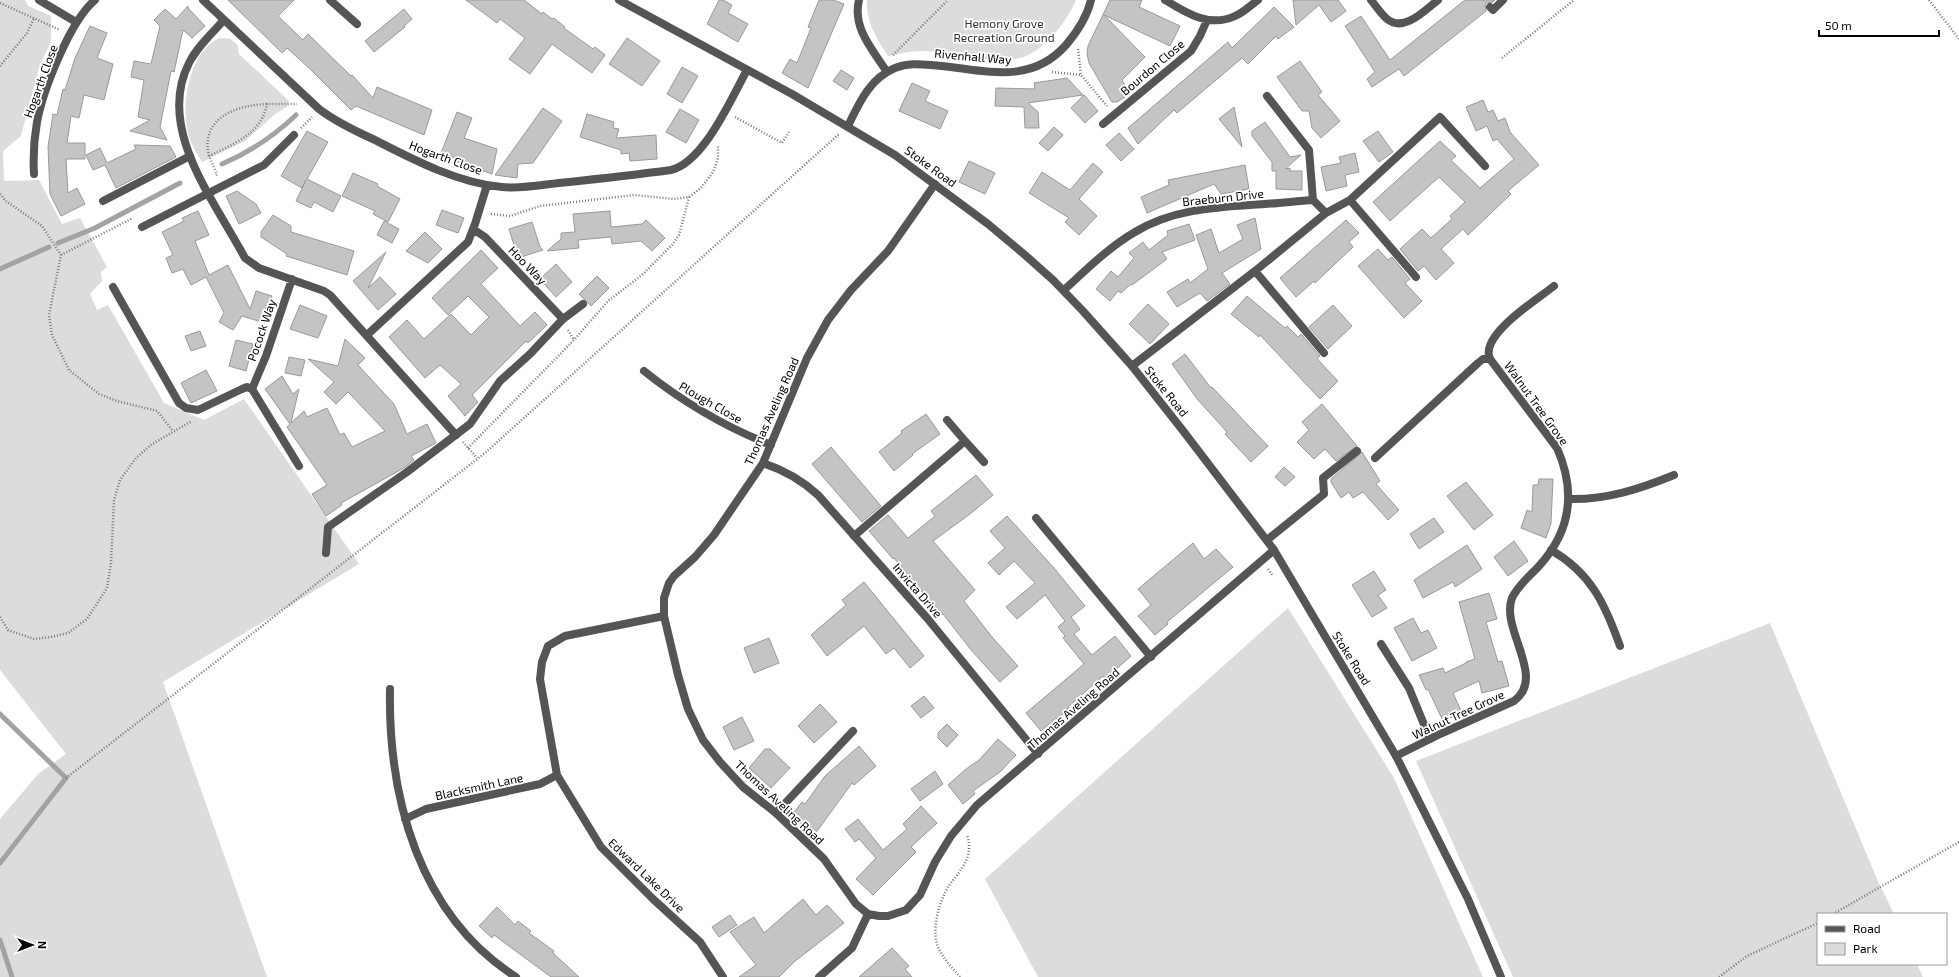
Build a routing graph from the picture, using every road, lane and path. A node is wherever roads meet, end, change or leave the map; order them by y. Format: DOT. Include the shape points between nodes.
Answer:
graph roads {
  1 [pos="40,0"];
  2 [pos="95,0"];
  3 [pos="203,0"];
  4 [pos="330,0"];
  5 [pos="619,0"];
  6 [pos="859,0"];
  7 [pos="948,0"];
  8 [pos="1091,0"];
  9 [pos="1166,0"];
  10 [pos="1258,0"];
  11 [pos="1371,0"];
  12 [pos="1438,0"];
  13 [pos="1503,0"];
  14 [pos="1574,0"];
  15 [pos="1929,0"];
  16 [pos="0,3"];
  17 [pos="1490,7"];
  18 [pos="34,18"];
  19 [pos="224,20"];
  20 [pos="1207,20"];
  21 [pos="76,22"];
  22 [pos="357,24"];
  23 [pos="1077,30"];
  24 [pos="70,35"];
  25 [pos="1959,39"];
  26 [pos="1502,58"];
  27 [pos="0,66"];
  28 [pos="885,69"];
  29 [pos="747,70"];
  30 [pos="1267,96"];
  31 [pos="268,104"];
  32 [pos="319,110"];
  33 [pos="724,111"];
  34 [pos="1114,114"];
  35 [pos="1103,124"];
  36 [pos="848,126"];
  37 [pos="789,132"];
  38 [pos="294,135"];
  39 [pos="190,156"];
  40 [pos="209,156"];
  41 [pos="1485,166"];
  42 [pos="34,174"];
  43 [pos="935,184"];
  44 [pos="487,185"];
  45 [pos="209,193"];
  46 [pos="0,194"];
  47 [pos="689,197"];
  48 [pos="1313,200"];
  49 [pos="1350,200"];
  50 [pos="103,201"];
  51 [pos="1326,213"];
  52 [pos="142,226"];
  53 [pos="473,229"];
  54 [pos="1255,272"];
  55 [pos="1416,278"];
  56 [pos="292,279"];
  57 [pos="1554,286"];
  58 [pos="113,288"];
  59 [pos="1064,290"];
  60 [pos="583,304"];
  61 [pos="563,319"];
  62 [pos="367,335"];
  63 [pos="1324,353"];
  64 [pos="1490,359"];
  65 [pos="1132,366"];
  66 [pos="644,371"];
  67 [pos="252,389"];
  68 [pos="193,420"];
  69 [pos="947,420"];
  70 [pos="174,431"];
  71 [pos="456,435"];
  72 [pos="965,441"];
  73 [pos="771,445"];
  74 [pos="468,448"];
  75 [pos="1357,451"];
  76 [pos="477,458"];
  77 [pos="1375,458"];
  78 [pos="984,462"];
  79 [pos="763,464"];
  80 [pos="299,466"];
  81 [pos="1674,475"];
  82 [pos="1569,499"];
  83 [pos="1036,518"];
  84 [pos="854,536"];
  85 [pos="1267,540"];
  86 [pos="1274,550"];
  87 [pos="1552,550"];
  88 [pos="326,553"];
  89 [pos="664,616"];
  90 [pos="0,617"];
  91 [pos="1381,644"];
  92 [pos="1620,646"];
  93 [pos="1152,657"];
  94 [pos="390,689"];
  95 [pos="853,731"];
  96 [pos="1430,739"];
  97 [pos="1038,754"];
  98 [pos="1396,756"];
  99 [pos="557,776"];
  100 [pos="66,778"];
  101 [pos="776,813"];
  102 [pos="405,819"];
  103 [pos="962,822"];
  104 [pos="1959,842"];
  105 [pos="1835,913"];
  106 [pos="868,914"];
  107 [pos="1817,923"];
  108 [pos="516,977"];
  109 [pos="723,977"];
  110 [pos="819,977"];
  111 [pos="960,977"];
  112 [pos="1501,977"];
  113 [pos="1719,977"];
  1 -- 21 [label="street"];
  2 -- 21 [label="street, Hogarth Close"];
  3 -- 19 [label="street, Hogarth Close"];
  4 -- 22 [label="street"];
  5 -- 29 [label="street, Stoke Road"];
  6 -- 28 [label="street" via="857,11 860,24 868,43"];
  7 -- 28 [label="path"];
  8 -- 23 [label="street, Rivenhall Way"];
  9 -- 20 [label="street" via="1190,14"];
  10 -- 20 [label="street" via="1235,16"];
  11 -- 12 [label="street" via="1389,20 1403,23 1416,17"];
  13 -- 17 [label="street" via="1493,10"];
  14 -- 26 [label="path"];
  15 -- 25 [label="path"];
  16 -- 18 [label="path"];
  18 -- 24 [label="path"];
  18 -- 27 [label="path" via="27,33"];
  19 -- 32 [label="street, Hogarth Close"];
  19 -- 39 [label="street" via="195,52 183,80 178,108 179,121"];
  20 -- 34 [label="street, Bourdon Close" via="1191,50"];
  21 -- 24 [label="street, Hogarth Close"];
  23 -- 28 [label="street, Rivenhall Way" via="1049,59 1026,70 1003,73 920,64"];
  23 -- 34 [label="path" via="1078,66 1081,76"];
  24 -- 42 [label="street, Hogarth Close" via="40,109 35,135"];
  28 -- 36 [label="street, Rivenhall Way" via="867,91"];
  29 -- 33 [label="street, Hogarth Close"];
  29 -- 36 [label="street, Stoke Road"];
  30 -- 48 [label="street" via="1309,150"];
  31 -- 40 [label="path" via="255,104 237,109 216,121 209,132"];
  32 -- 38 [label="path"];
  32 -- 44 [label="street, Hogarth Close" via="402,154 461,178"];
  33 -- 37 [label="path" via="782,143"];
  33 -- 44 [label="street, Hogarth Close" via="697,154 687,163 674,169 513,187"];
  34 -- 35 [label="street, Bourdon Close"];
  36 -- 43 [label="street, Stoke Road"];
  36 -- 76 [label="path"];
  38 -- 45 [label="street" via="264,165"];
  39 -- 45 [label="street"];
  39 -- 50 [label="street"];
  41 -- 49 [label="street" via="1440,117"];
  43 -- 59 [label="street, Stoke Road" via="988,224"];
  43 -- 73 [label="street, Thomas Aveling Road" via="888,251 861,279 828,320 807,358"];
  44 -- 53 [label="street"];
  45 -- 52 [label="street"];
  45 -- 56 [label="street" via="245,258 260,268"];
  46 -- 70 [label="path" via="42,226 60,256 49,315 52,335 69,370 99,394 157,410"];
  47 -- 74 [label="path" via="679,235 672,245 642,275 608,301 574,340"];
  48 -- 51 [label="street"];
  48 -- 59 [label="street, Braeburn Drive" via="1197,210 1155,222 1116,245"];
  49 -- 51 [label="street"];
  49 -- 55 [label="street"];
  51 -- 54 [label="street"];
  53 -- 61 [label="street, Hoo Way" via="485,237"];
  53 -- 62 [label="street" via="468,242"];
  54 -- 63 [label="street"];
  54 -- 65 [label="street"];
  56 -- 62 [label="street" via="327,293"];
  56 -- 67 [label="street, Pocock Way"];
  57 -- 64 [label="street" via="1512,319 1493,338 1488,349"];
  58 -- 67 [label="street" via="182,406 198,410 247,387"];
  59 -- 65 [label="street, Stoke Road"];
  60 -- 61 [label="street"];
  61 -- 71 [label="street" via="530,354 500,380 470,424"];
  62 -- 71 [label="street"];
  64 -- 77 [label="street, Walnut Tree Grove" via="1483,359 1478,363"];
  64 -- 82 [label="street, Walnut Tree Grove" via="1557,448 1567,476"];
  65 -- 85 [label="street, Stoke Road"];
  66 -- 73 [label="street, Plough Close" via="688,404 743,434"];
  67 -- 80 [label="street"];
  68 -- 70 [label="path"];
  69 -- 72 [label="street"];
  70 -- 90 [label="path" via="152,444 136,458 120,480 114,500 111,563 107,588 87,620 68,634 34,639 8,630"];
  71 -- 74 [label="path"];
  71 -- 88 [label="street" via="328,527"];
  72 -- 78 [label="street"];
  72 -- 84 [label="street"];
  73 -- 79 [label="street, Thomas Aveling Road"];
  74 -- 76 [label="path"];
  75 -- 85 [label="street" via="1323,478 1324,494"];
  76 -- 100 [label="path"];
  79 -- 84 [label="street, Invicta Drive" via="790,474 806,484 824,500"];
  79 -- 89 [label="street, Thomas Aveling Road" via="714,535 669,583 664,598"];
  81 -- 82 [label="street" via="1603,498"];
  82 -- 87 [label="street, Walnut Tree Grove" via="1565,522"];
  83 -- 93 [label="street"];
  84 -- 97 [label="street, Invicta Drive" via="927,618"];
  85 -- 86 [label="street, Stoke Road"];
  86 -- 93 [label="street, Thomas Aveling Road"];
  86 -- 98 [label="street, Stoke Road"];
  87 -- 92 [label="street" via="1568,560 1585,576 1599,595"];
  87 -- 96 [label="street, Walnut Tree Grove" via="1526,578 1512,599 1512,623 1526,673 1520,697"];
  89 -- 99 [label="street, Edward Lake Drive" via="565,636 548,646 542,662 540,679"];
  89 -- 101 [label="street, Thomas Aveling Road" via="688,709 703,740 743,787"];
  91 -- 96 [label="street" via="1409,688"];
  93 -- 97 [label="street, Thomas Aveling Road"];
  94 -- 102 [label="street" via="391,741"];
  95 -- 101 [label="street"];
  96 -- 98 [label="street, Walnut Tree Grove"];
  97 -- 103 [label="street, Thomas Aveling Road"];
  98 -- 112 [label="street, Stoke Road" via="1468,899"];
  99 -- 102 [label="street, Blacksmith Lane" via="540,784 426,809"];
  99 -- 109 [label="street, Edward Lake Drive" via="601,847 700,942"];
  101 -- 106 [label="street, Thomas Aveling Road" via="824,859 856,904"];
  102 -- 108 [label="street" via="430,883 453,920 484,953"];
  103 -- 106 [label="street, Thomas Aveling Road" via="935,862 920,895 906,910 888,916"];
  103 -- 111 [label="path" via="970,829 966,833 969,841 966,861 942,900 936,931 936,940 942,955"];
  104 -- 105 [label="path"];
  106 -- 110 [label="street" via="852,948"];
  107 -- 113 [label="path" via="1747,956"];
}
